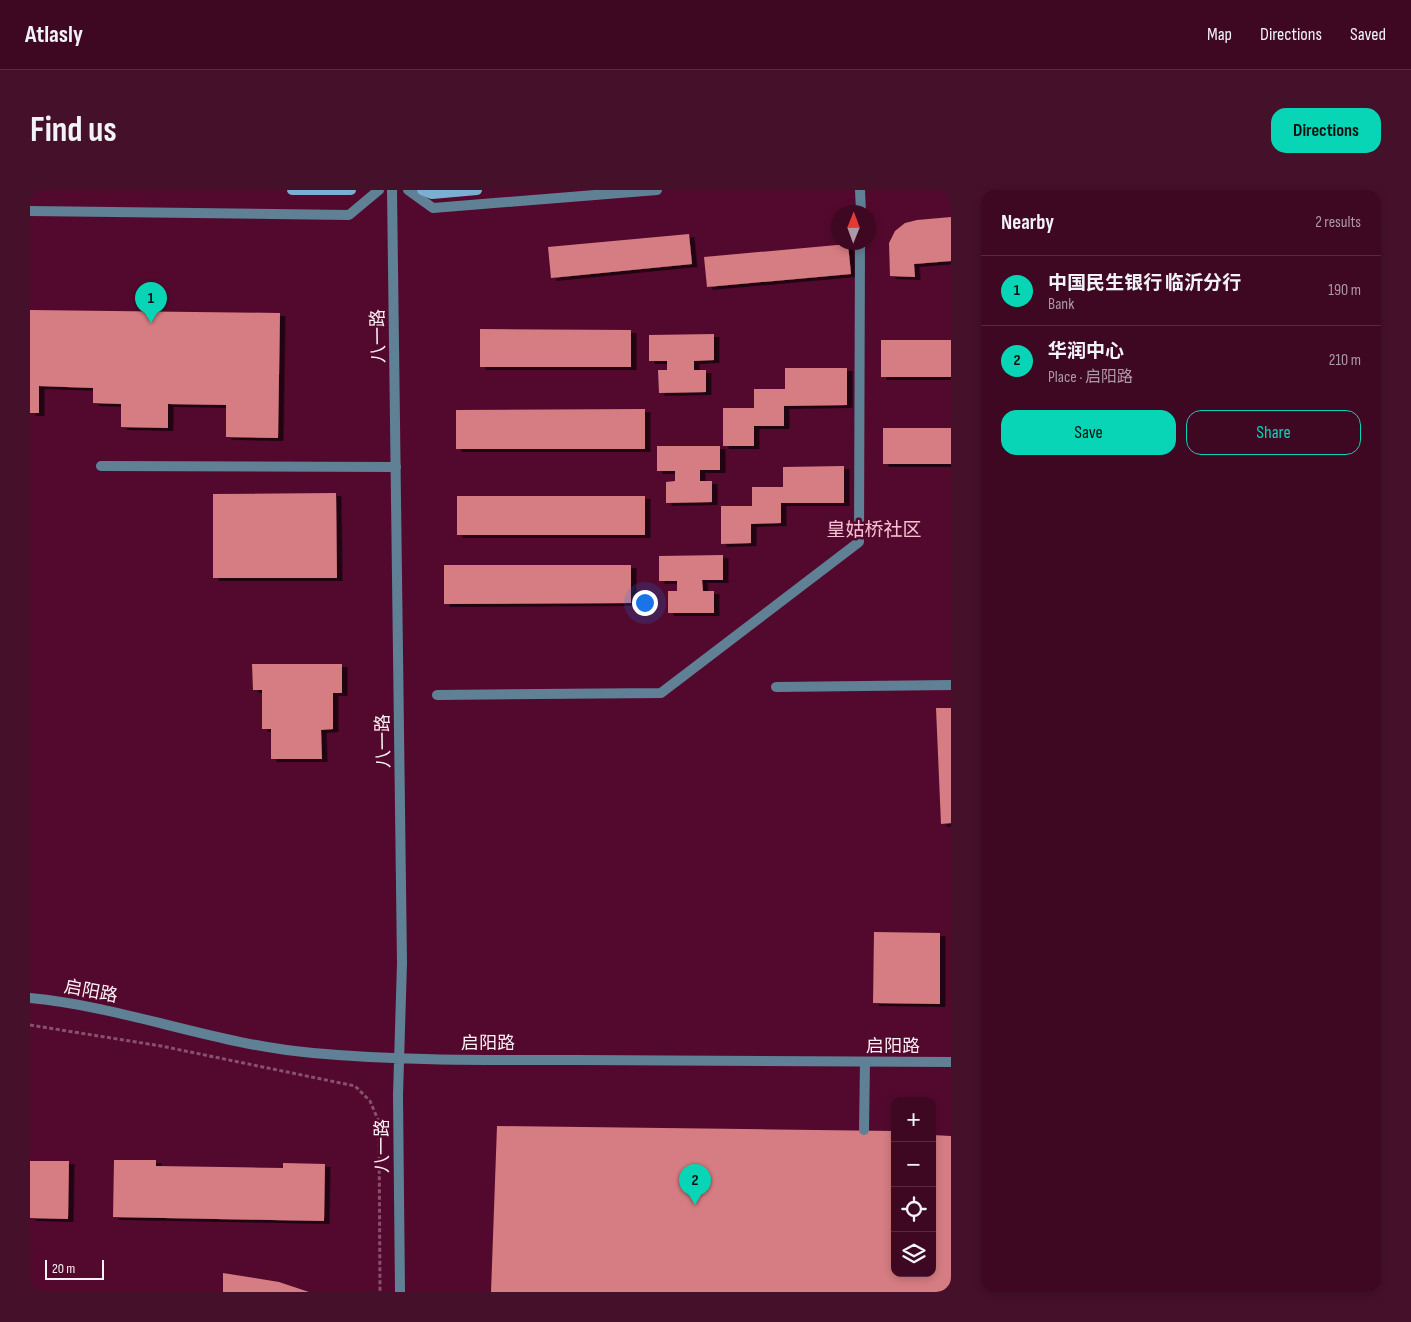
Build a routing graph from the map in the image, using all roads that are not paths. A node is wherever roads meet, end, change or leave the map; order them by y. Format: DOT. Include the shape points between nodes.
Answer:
graph roads {
  1 [pos="292,190"];
  2 [pos="351,190"];
  3 [pos="379,190"];
  4 [pos="392,190"];
  5 [pos="408,190"];
  6 [pos="422,190"];
  7 [pos="477,190"];
  8 [pos="657,190"];
  9 [pos="860,190"];
  10 [pos="861,205"];
  11 [pos="30,211"];
  12 [pos="860,250"];
  13 [pos="101,466"];
  14 [pos="396,467"];
  15 [pos="951,686"];
  16 [pos="776,687"];
  17 [pos="436,695"];
  18 [pos="30,998"];
  19 [pos="398,1058"];
  20 [pos="865,1062"];
  21 [pos="951,1062"];
  22 [pos="864,1130"];
  23 [pos="400,1292"];
  1 -- 2 [label="main road"];
  3 -- 11 [label="street" via="349,215"];
  4 -- 14 [label="street, 八一路"];
  5 -- 8 [label="street" via="433,208"];
  6 -- 7 [label="main road" via="432,194"];
  9 -- 10 [label="street"];
  12 -- 17 [label="street" via="859,542 661,693"];
  13 -- 14 [label="street"];
  14 -- 19 [label="street, 八一路" via="402,963"];
  15 -- 16 [label="street"];
  18 -- 19 [label="street, 启阳路" via="133,1016 234,1042 311,1053"];
  19 -- 20 [label="street, 启阳路"];
  19 -- 23 [label="street, 八一路"];
  20 -- 21 [label="street, 启阳路"];
  20 -- 22 [label="street"];
}
